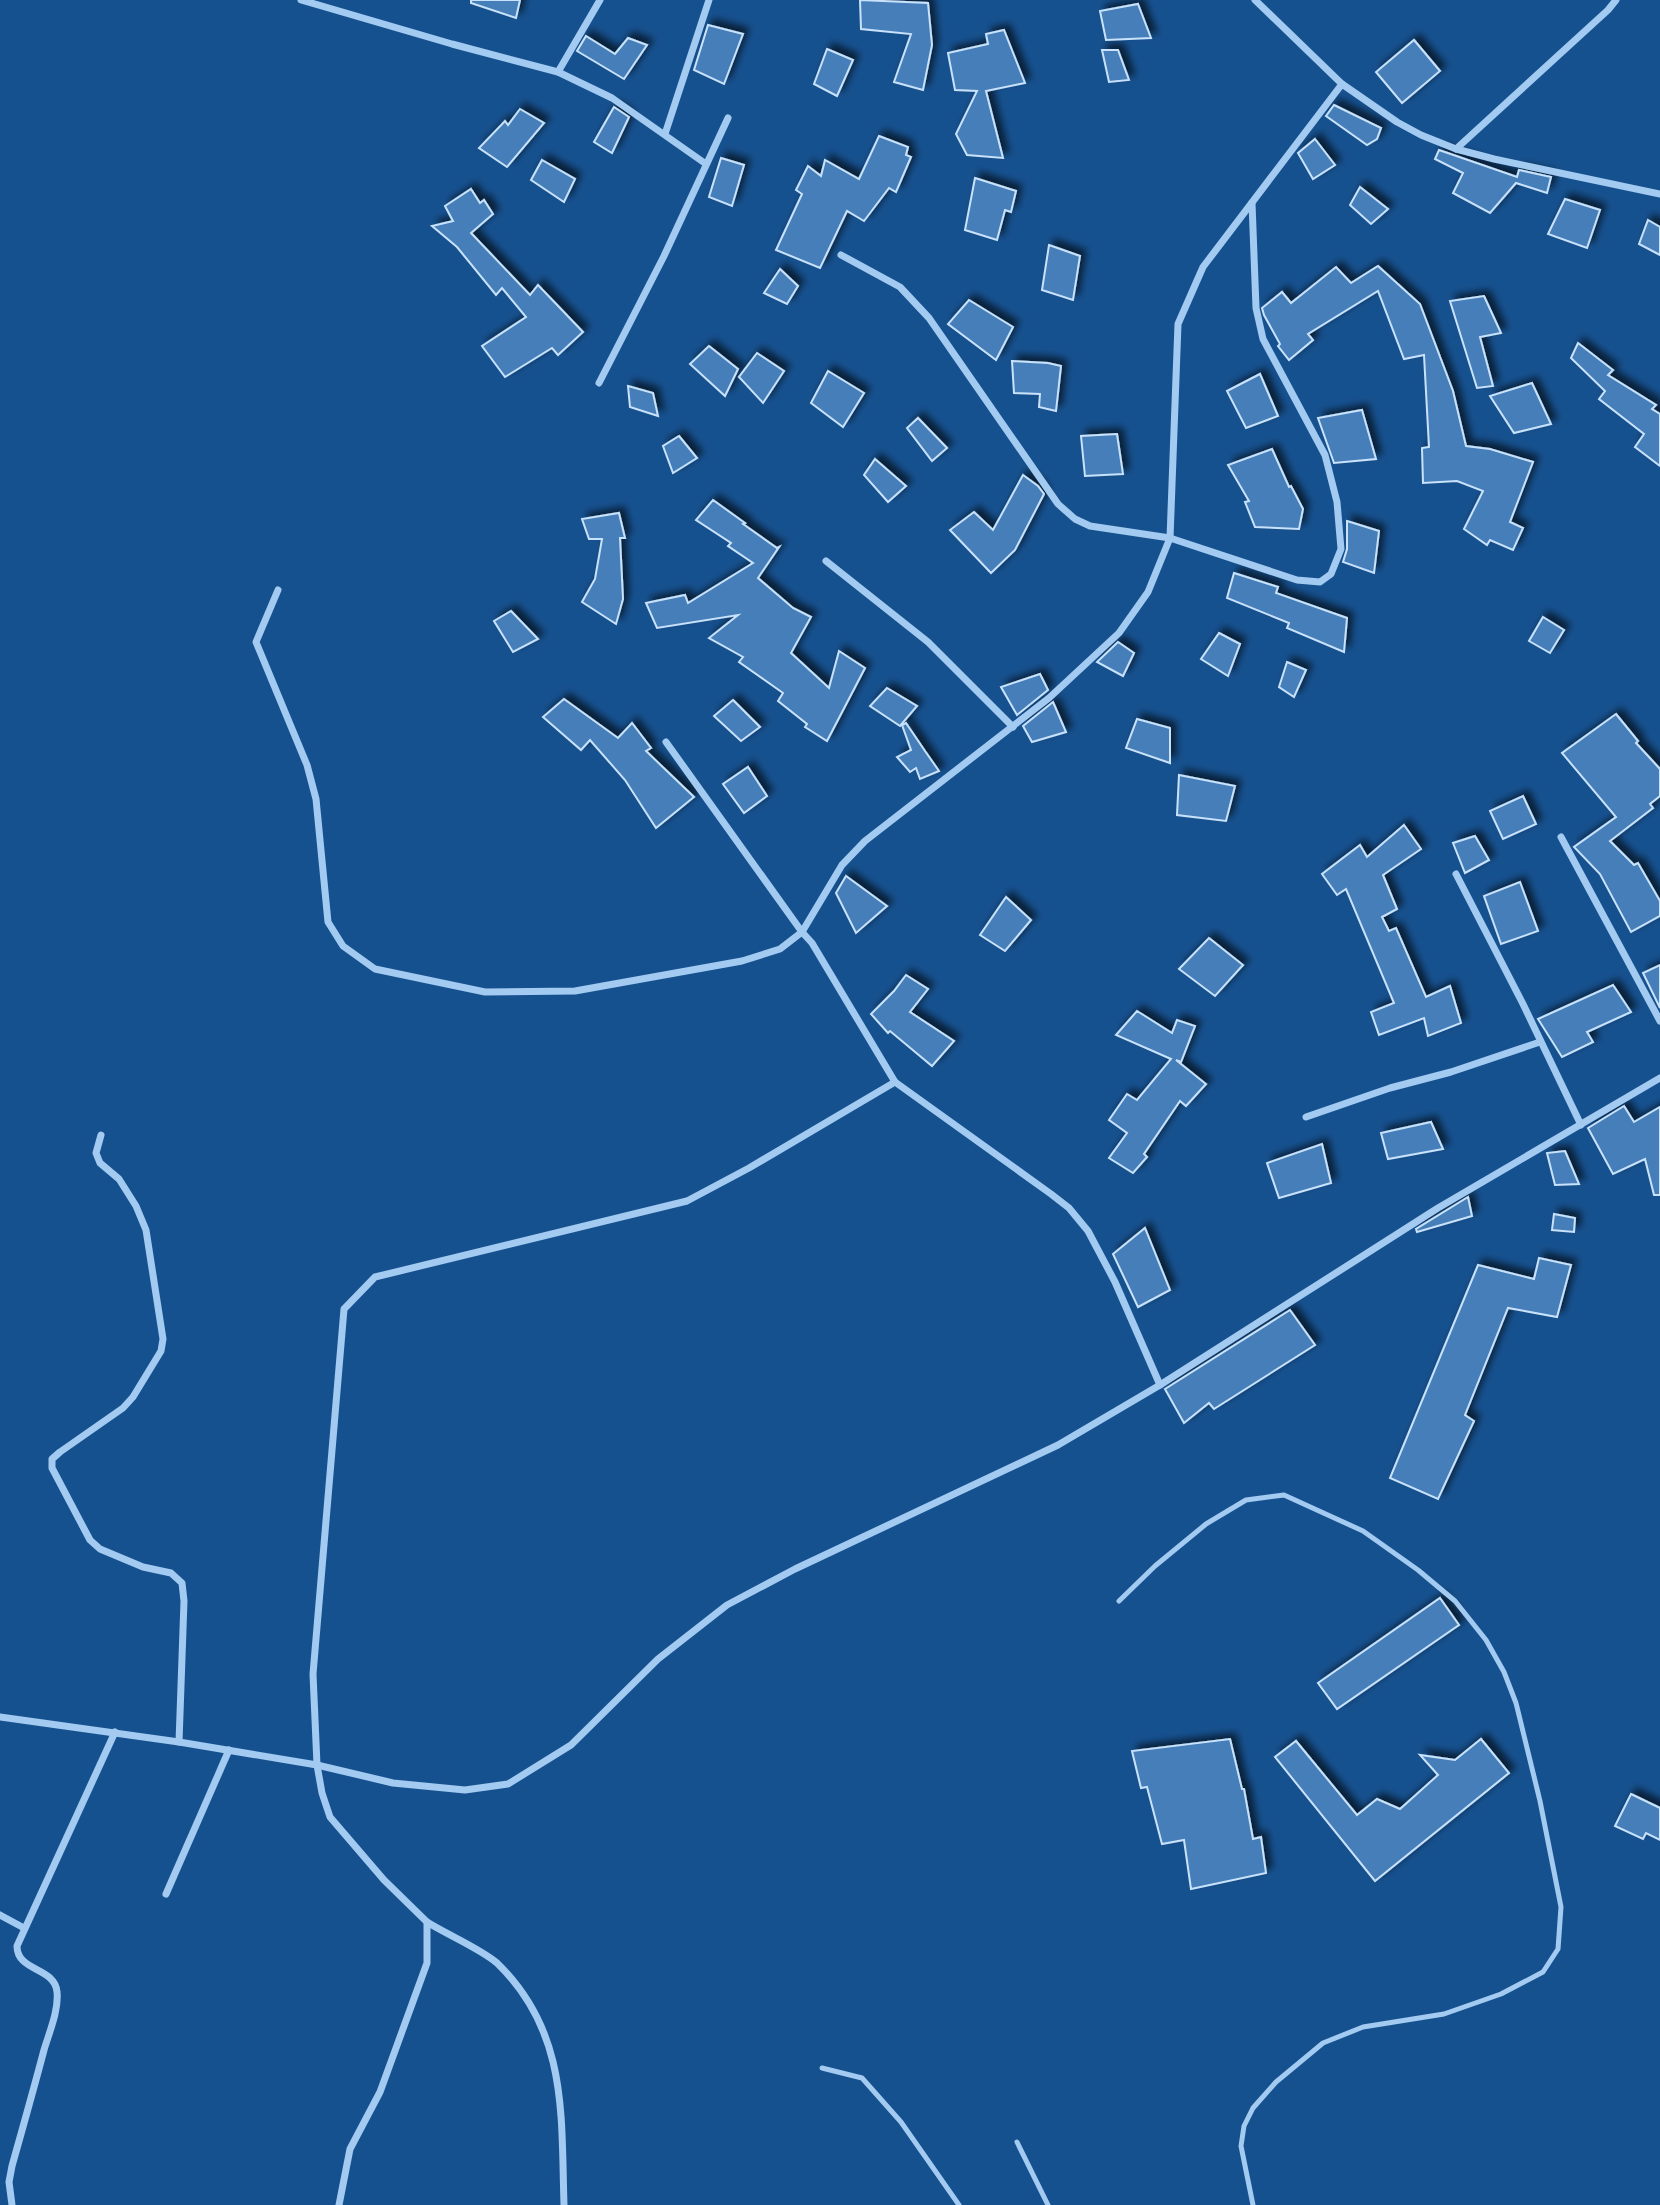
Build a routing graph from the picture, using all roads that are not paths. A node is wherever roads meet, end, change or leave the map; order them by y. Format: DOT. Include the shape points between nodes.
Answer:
graph roads {
  1 [pos="301,0"];
  2 [pos="600,0"];
  3 [pos="709,0"];
  4 [pos="1255,0"];
  5 [pos="1616,0"];
  6 [pos="558,72"];
  7 [pos="1342,84"];
  8 [pos="729,118"];
  9 [pos="664,134"];
  10 [pos="1456,149"];
  11 [pos="706,164"];
  12 [pos="1660,194"];
  13 [pos="1252,202"];
  14 [pos="841,255"];
  15 [pos="599,383"];
  16 [pos="1170,538"];
  17 [pos="826,561"];
  18 [pos="278,590"];
  19 [pos="1013,727"];
  20 [pos="666,742"];
  21 [pos="1561,837"];
  22 [pos="1456,874"];
  23 [pos="802,932"];
  24 [pos="1660,1021"];
  25 [pos="1540,1042"];
  26 [pos="1660,1078"];
  27 [pos="895,1082"];
  28 [pos="1306,1117"];
  29 [pos="1581,1125"];
  30 [pos="101,1135"];
  31 [pos="1160,1385"];
  32 [pos="1119,1601"];
  33 [pos="0,1717"];
  34 [pos="115,1732"];
  35 [pos="180,1742"];
  36 [pos="229,1750"];
  37 [pos="317,1765"];
  38 [pos="166,1894"];
  39 [pos="0,1915"];
  40 [pos="427,1922"];
  41 [pos="24,1928"];
  42 [pos="822,2068"];
  43 [pos="1017,2142"];
  44 [pos="12,2205"];
  45 [pos="339,2205"];
  46 [pos="564,2205"];
  47 [pos="959,2205"];
  48 [pos="1048,2205"];
  49 [pos="1253,2205"];
  1 -- 6 [label="street"];
  2 -- 6 [label="street"];
  3 -- 9 [label="street"];
  4 -- 7 [label="street"];
  5 -- 10 [label="street"];
  6 -- 9 [label="street" via="612,98"];
  7 -- 10 [label="street" via="1397,122"];
  7 -- 13 [label="street"];
  8 -- 11 [label="street"];
  9 -- 11 [label="street"];
  10 -- 12 [label="street"];
  11 -- 15 [label="street"];
  13 -- 16 [label="street" via="1203,267 1178,324"];
  13 -- 16 [label="street" via="1256,308 1263,339 1325,455 1337,502 1341,549 1331,574 1320,582 1297,580"];
  14 -- 16 [label="street" via="900,287 915,302 1058,504 1075,519 1090,526"];
  16 -- 19 [label="street" via="1148,592 1119,633"];
  17 -- 19 [label="street" via="928,642"];
  18 -- 23 [label="street" via="257,637 258,649 307,765 316,799 328,922 342,946 375,969 485,992 575,991 742,961 780,949"];
  19 -- 23 [label="street" via="865,841 842,865"];
  20 -- 23 [label="street"];
  21 -- 24 [label="street"];
  22 -- 25 [label="street"];
  23 -- 27 [label="street"];
  25 -- 28 [label="street"];
  25 -- 29 [label="street"];
  26 -- 29 [label="street"];
  27 -- 31 [label="street" via="1069,1208 1088,1231 1115,1282"];
  27 -- 37 [label="street" via="687,1201 375,1277 344,1309 313,1674"];
  29 -- 31 [label="street" via="1438,1208"];
  30 -- 35 [label="street" via="96,1153 100,1163 119,1179 146,1230 163,1339 133,1397 52,1459 52,1468 90,1540 100,1549 171,1573 181,1583"];
  31 -- 37 [label="street" via="1058,1445 727,1605 658,1659 571,1745 508,1784 465,1790 393,1783"];
  32 -- 49 [label="lane" via="1206,1524 1246,1500 1284,1495 1363,1531 1455,1601 1486,1640 1516,1703 1540,1801 1561,1907 1558,1949 1543,1972 1444,2014 1363,2027 1323,2043 1276,2082 1244,2126 1241,2146"];
  33 -- 34 [label="street"];
  34 -- 35 [label="street"];
  34 -- 41 [label="street"];
  35 -- 36 [label="street"];
  36 -- 37 [label="street"];
  36 -- 38 [label="street"];
  37 -- 40 [label="street" via="330,1817"];
  39 -- 41 [label="street"];
  40 -- 45 [label="street" via="427,1963 380,2092 351,2149"];
  40 -- 46 [label="street" via="495,1962 528,1999 544,2030 557,2073"];
  41 -- 44 [label="street" via="17,1954 55,1982 58,1993 12,2166"];
  42 -- 47 [label="lane" via="862,2078 901,2122"];
  43 -- 48 [label="lane"];
}
